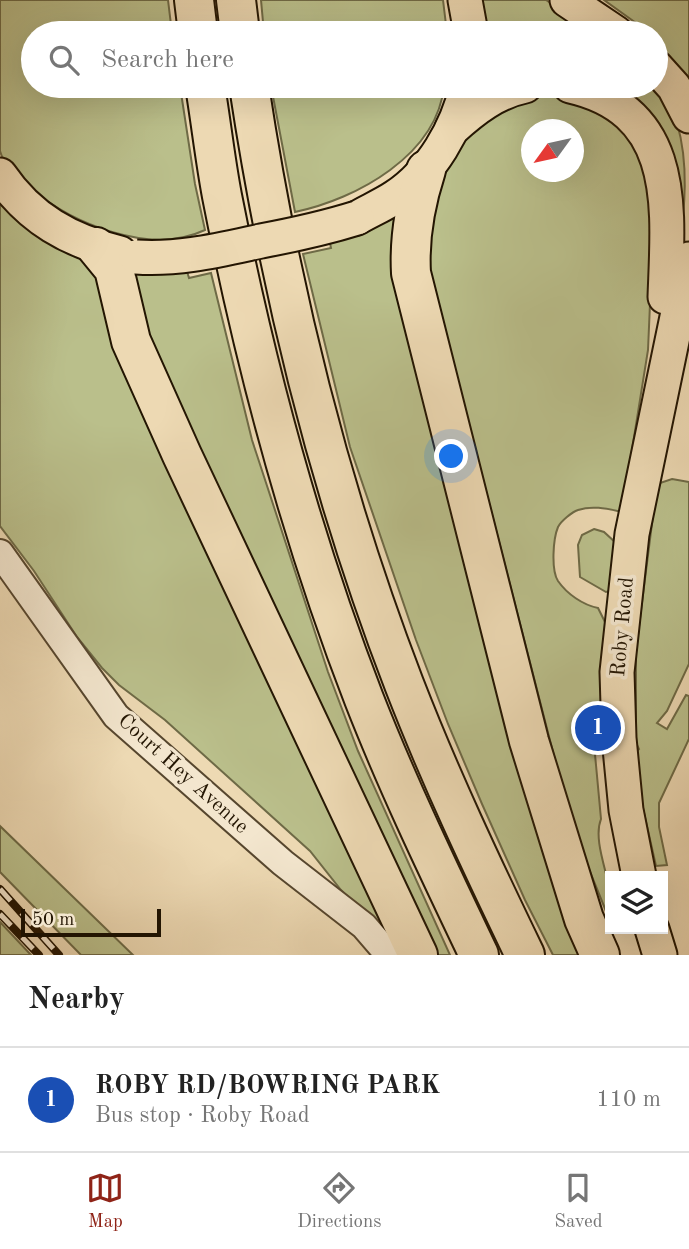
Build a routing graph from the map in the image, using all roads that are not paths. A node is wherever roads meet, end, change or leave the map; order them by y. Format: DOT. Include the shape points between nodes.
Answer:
graph roads {
  1 [pos="194,0"];
  2 [pos="236,0"];
  3 [pos="465,0"];
  4 [pos="567,0"];
  5 [pos="197,21"];
  6 [pos="239,21"];
  7 [pos="469,21"];
  8 [pos="598,21"];
  9 [pos="668,80"];
  10 [pos="207,98"];
  11 [pos="250,98"];
  12 [pos="464,98"];
  13 [pos="493,98"];
  14 [pos="603,98"];
  15 [pos="689,116"];
  16 [pos="450,131"];
  17 [pos="426,170"];
  18 [pos="0,176"];
  19 [pos="96,247"];
  20 [pos="689,259"];
  21 [pos="663,380"];
  22 [pos="4,558"];
  23 [pos="638,871"];
  24 [pos="654,934"];
  25 [pos="389,955"];
  26 [pos="418,955"];
  27 [pos="479,955"];
  28 [pos="525,955"];
  29 [pos="600,955"];
  30 [pos="660,955"];
  1 -- 5 [label="highway"];
  2 -- 6 [label="highway"];
  3 -- 7 [label="main road"];
  4 -- 8 [label="main road"];
  9 -- 15 [label="main road"];
  10 -- 27 [label="highway" via="222,194 259,360 311,545 364,699"];
  11 -- 28 [label="highway" via="305,372 349,528 404,684 462,823"];
  12 -- 16 [label="main road"];
  13 -- 16 [label="main road"];
  14 -- 21 [label="main road, Roby Road" via="644,132 667,194"];
  16 -- 17 [label="main road"];
  17 -- 19 [label="main road, bridge" via="396,196 331,227 165,259"];
  17 -- 29 [label="highway" via="417,197 411,273 528,741 584,919"];
  18 -- 19 [label="main road" via="38,217"];
  19 -- 26 [label="highway" via="114,269 131,341 182,455"];
  20 -- 21 [label="main road, Roby Road"];
  21 -- 23 [label="main road, Roby Road" via="632,534 617,672 618,738"];
  22 -- 25 [label="street, Court Hey Avenue" via="116,716 283,863 364,926"];
  24 -- 30 [label="main road"];
}
